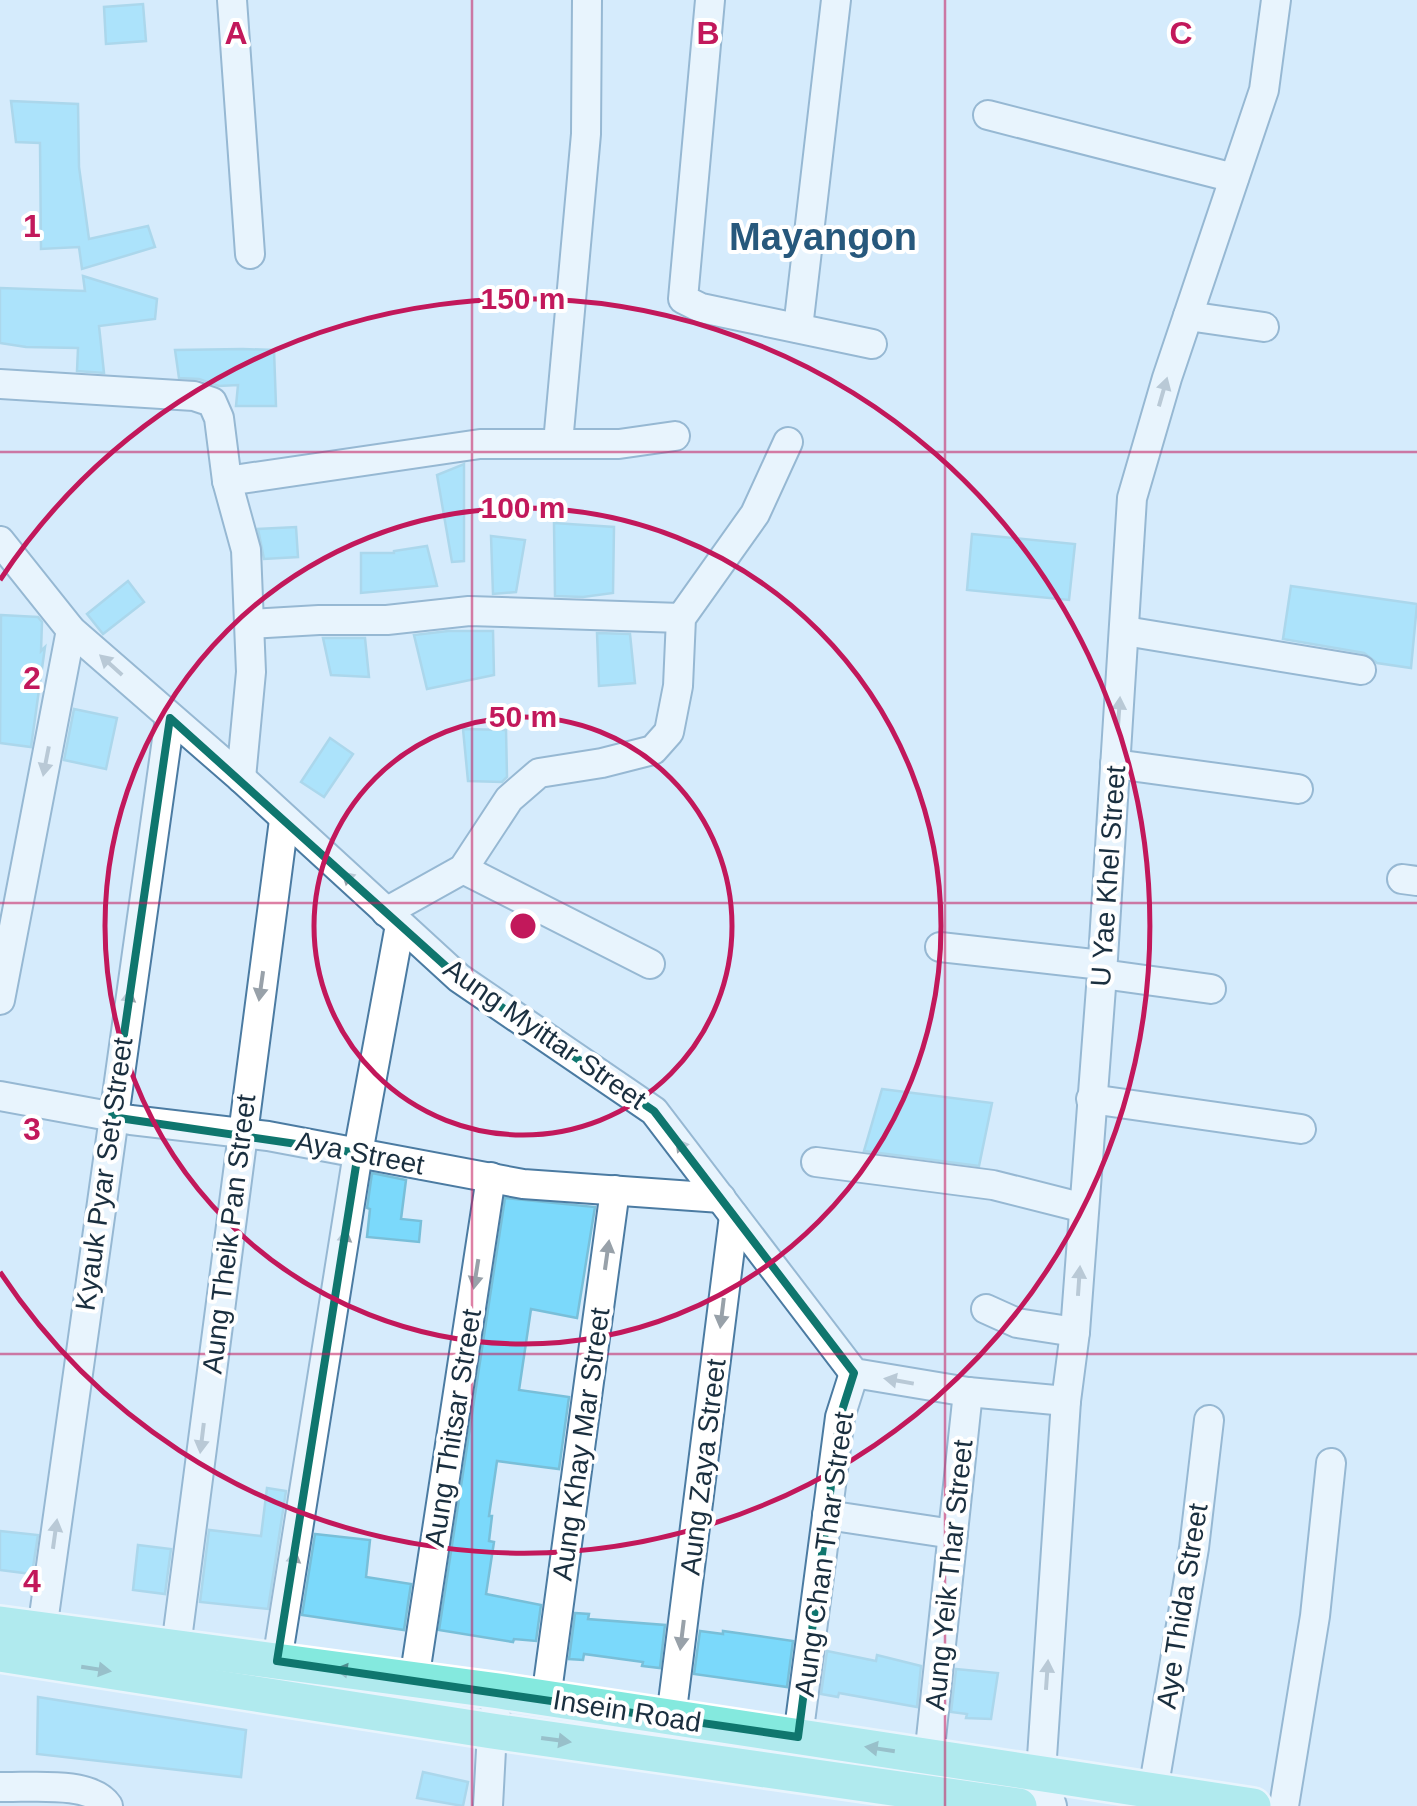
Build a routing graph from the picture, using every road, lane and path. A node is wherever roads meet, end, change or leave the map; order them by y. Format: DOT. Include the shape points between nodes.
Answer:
graph roads {
  1 [pos="232,0"];
  2 [pos="588,0"];
  3 [pos="710,0"];
  4 [pos="836,0"];
  5 [pos="1276,0"];
  6 [pos="988,115"];
  7 [pos="1234,178"];
  8 [pos="250,254"];
  9 [pos="1188,316"];
  10 [pos="1264,327"];
  11 [pos="798,328"];
  12 [pos="872,344"];
  13 [pos="0,384"];
  14 [pos="675,436"];
  15 [pos="788,442"];
  16 [pos="558,443"];
  17 [pos="227,481"];
  18 [pos="0,541"];
  19 [pos="681,618"];
  20 [pos="251,624"];
  21 [pos="72,630"];
  22 [pos="1124,631"];
  23 [pos="1361,670"];
  24 [pos="170,718"];
  25 [pos="1115,764"];
  26 [pos="240,778"];
  27 [pos="1298,789"];
  28 [pos="284,820"];
  29 [pos="463,869"];
  30 [pos="393,918"];
  31 [pos="940,947"];
  32 [pos="650,964"];
  33 [pos="1102,970"];
  34 [pos="1210,990"];
  35 [pos="0,1000"];
  36 [pos="0,1096"];
  37 [pos="1092,1099"];
  38 [pos="112,1116"];
  39 [pos="1302,1129"];
  40 [pos="241,1132"];
  41 [pos="358,1153"];
  42 [pos="816,1162"];
  43 [pos="491,1177"];
  44 [pos="616,1190"];
  45 [pos="728,1207"];
  46 [pos="1084,1208"];
  47 [pos="986,1308"];
  48 [pos="1075,1332"];
  49 [pos="854,1373"];
  50 [pos="968,1392"];
  51 [pos="1066,1401"];
  52 [pos="1209,1420"];
  53 [pos="1331,1463"];
  54 [pos="827,1515"];
  55 [pos="953,1534"];
  56 [pos="0,1624"];
  57 [pos="42,1630"];
  58 [pos="176,1647"];
  59 [pos="0,1654"];
  60 [pos="278,1661"];
  61 [pos="415,1680"];
  62 [pos="499,1691"];
  63 [pos="546,1698"];
  64 [pos="408,1718"];
  65 [pos="671,1718"];
  66 [pos="492,1731"];
  67 [pos="798,1737"];
  68 [pos="929,1757"];
  69 [pos="1041,1772"];
  70 [pos="0,1786"];
  71 [pos="1153,1791"];
  72 [pos="108,1806"];
  73 [pos="488,1806"];
  74 [pos="1018,1806"];
  75 [pos="1052,1806"];
  76 [pos="1253,1806"];
  77 [pos="1284,1806"];
  1 -- 8 [label="street"];
  2 -- 16 [label="street" via="586,134"];
  3 -- 11 [label="street" via="683,299"];
  4 -- 11 [label="street"];
  5 -- 7 [label="street, U Yae Khel Street" via="1264,90"];
  6 -- 7 [label="street"];
  7 -- 9 [label="street, U Yae Khel Street"];
  9 -- 10 [label="street"];
  22 -- 9 [label="street, U Yae Khel Street, one-way" via="1132,498"];
  11 -- 12 [label="street"];
  13 -- 17 [label="street" via="212,402"];
  14 -- 16 [label="street"];
  15 -- 19 [label="street" via="755,514"];
  16 -- 17 [label="street" via="480,444"];
  17 -- 20 [label="street" via="246,550"];
  18 -- 21 [label="street, Aung Myittar Street"];
  19 -- 20 [label="street" via="469,611"];
  19 -- 29 [label="street" via="669,732 653,750 539,773 509,799"];
  20 -- 26 [label="street"];
  24 -- 21 [label="street, Aung Myittar Street, one-way"];
  21 -- 35 [label="street, one-way"];
  22 -- 23 [label="street"];
  25 -- 22 [label="street, U Yae Khel Street, one-way"];
  24 -- 26 [label="street, Aung Myittar Street"];
  38 -- 24 [label="street, Kyauk Pyar Set Street, one-way"];
  25 -- 27 [label="street"];
  25 -- 33 [label="street, U Yae Khel Street"];
  26 -- 28 [label="street, Aung Myittar Street"];
  30 -- 28 [label="street, Aung Myittar Street, one-way"];
  28 -- 40 [label="street, Aung Theik Pan Street, one-way"];
  29 -- 30 [label="street"];
  29 -- 32 [label="street"];
  30 -- 41 [label="street"];
  45 -- 30 [label="street, Aung Myittar Street, one-way" via="654,1111 460,978"];
  31 -- 33 [label="street"];
  33 -- 34 [label="street"];
  33 -- 37 [label="street, U Yae Khel Street"];
  36 -- 38 [label="street, Aya Street"];
  37 -- 39 [label="street"];
  37 -- 46 [label="street, U Yae Khel Street"];
  38 -- 40 [label="street, Aya Street"];
  57 -- 38 [label="street, Kyauk Pyar Set Street, one-way"];
  40 -- 41 [label="street, Aya Street"];
  40 -- 58 [label="street, Aung Theik Pan Street, one-way"];
  41 -- 43 [label="street, Aya Street"];
  60 -- 41 [label="street, one-way"];
  42 -- 46 [label="street" via="993,1184"];
  43 -- 44 [label="street, Aya Street"];
  43 -- 61 [label="street, Aung Thitsar Street, one-way"];
  44 -- 45 [label="street, Aya Street"];
  63 -- 44 [label="street, Aung Khay Mar Street, one-way"];
  45 -- 49 [label="street, Aung Myittar Street"];
  45 -- 65 [label="street, Aung Zaya Street, one-way"];
  48 -- 46 [label="street, U Yae Khel Street, one-way"];
  47 -- 48 [label="street" via="1017,1323"];
  48 -- 51 [label="street, U Yae Khel Street"];
  50 -- 49 [label="street, one-way"];
  49 -- 54 [label="street, Aung Chan Thar Street" via="840,1416"];
  50 -- 51 [label="street"];
  50 -- 55 [label="street, Aung Yeik Thar Street"];
  69 -- 51 [label="street, U Yae Khel Street, one-way"];
  52 -- 71 [label="street, Aye Thida Street"];
  53 -- 77 [label="street"];
  54 -- 55 [label="street"];
  54 -- 67 [label="street, Aung Chan Thar Street"];
  55 -- 68 [label="street, Aung Yeik Thar Street"];
  56 -- 57 [label="main road, Insein Road"];
  57 -- 58 [label="main road, Insein Road"];
  58 -- 60 [label="main road, Insein Road"];
  59 -- 64 [label="main road, Insein Road, one-way"];
  61 -- 60 [label="main road, Insein Road, one-way"];
  61 -- 62 [label="main road, Insein Road"];
  61 -- 64 [label="street, Aung Thitsar Street"];
  62 -- 63 [label="main road, Insein Road"];
  62 -- 66 [label="street"];
  63 -- 65 [label="main road, Insein Road"];
  64 -- 66 [label="main road, Insein Road"];
  65 -- 67 [label="main road, Insein Road"];
  66 -- 73 [label="street"];
  66 -- 74 [label="main road, Insein Road, one-way"];
  68 -- 67 [label="main road, Insein Road, one-way"];
  68 -- 69 [label="main road, Insein Road"];
  69 -- 71 [label="main road, Insein Road"];
  69 -- 75 [label="street"];
  70 -- 72 [label="street" via="84,1789"];
  71 -- 76 [label="main road, Insein Road"];
}
